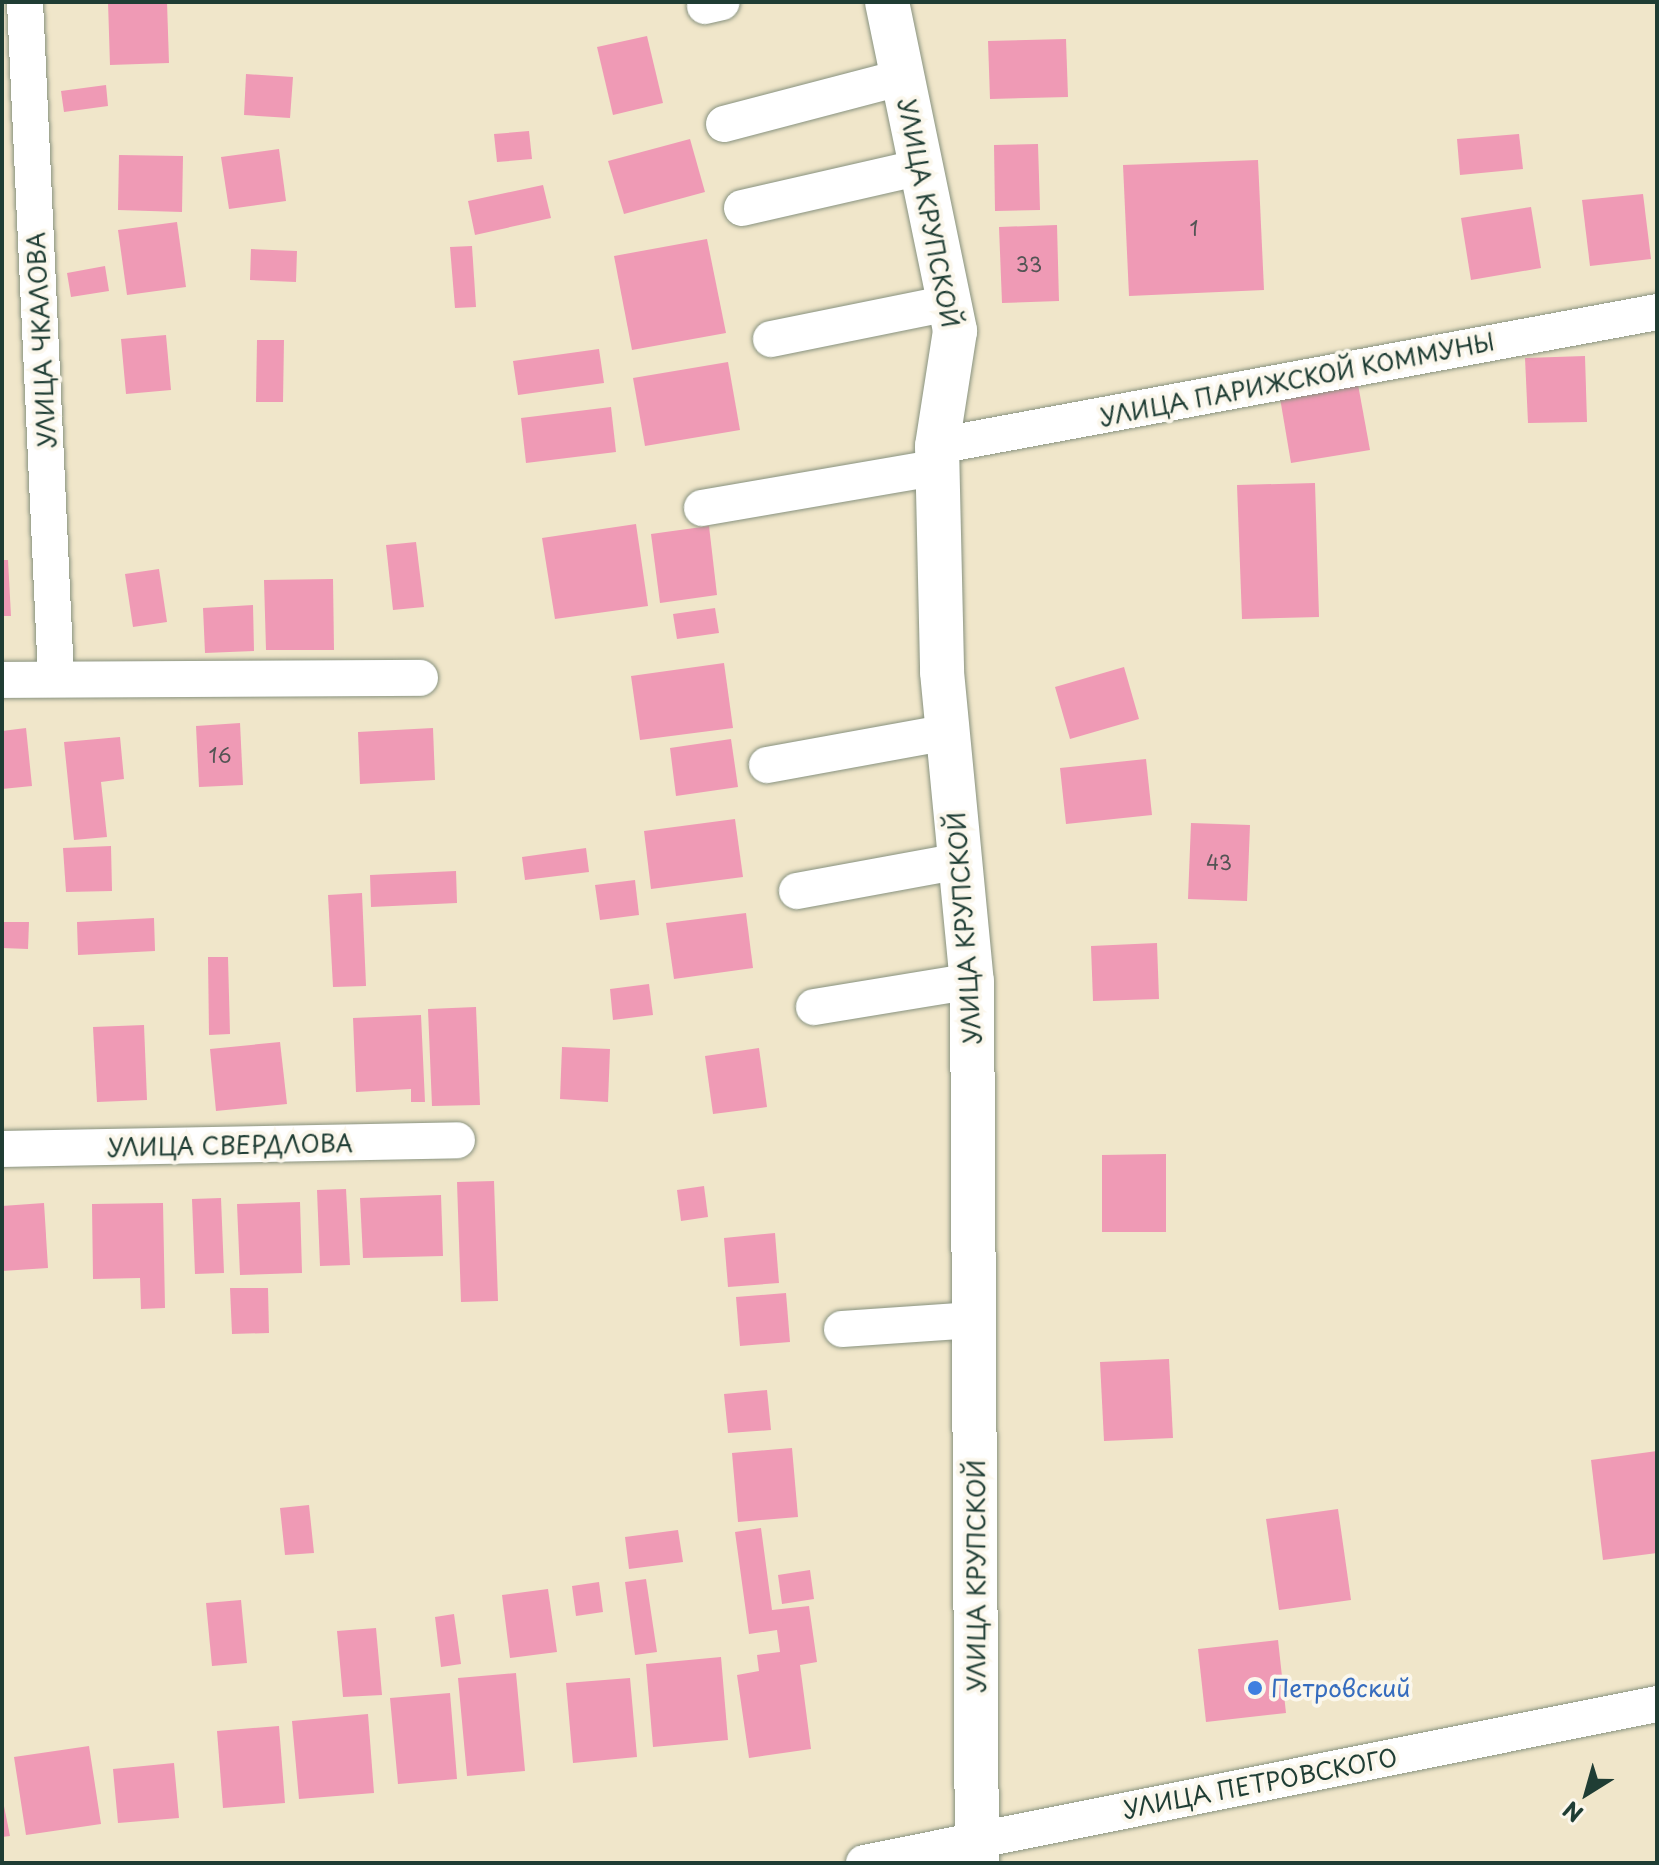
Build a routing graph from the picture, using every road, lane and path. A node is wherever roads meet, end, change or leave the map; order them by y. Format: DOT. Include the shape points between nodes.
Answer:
graph roads {
  1 [pos="25,2"];
  2 [pos="887,2"];
  3 [pos="903,77"];
  4 [pos="724,124"];
  5 [pos="921,167"];
  6 [pos="742,208"];
  7 [pos="949,303"];
  8 [pos="1657,312"];
  9 [pos="771,339"];
  10 [pos="938,456"];
  11 [pos="702,508"];
  12 [pos="56,678"];
  13 [pos="420,678"];
  14 [pos="2,680"];
  15 [pos="948,732"];
  16 [pos="767,765"];
  17 [pos="960,861"];
  18 [pos="797,891"];
  19 [pos="972,981"];
  20 [pos="814,1007"];
  21 [pos="457,1140"];
  22 [pos="2,1149"];
  23 [pos="974,1320"];
  24 [pos="842,1329"];
  25 [pos="1657,1704"];
  26 [pos="977,1851"];
  27 [pos="864,1863"];
  1 -- 12 [label="street, УЛИЦА ЧКАЛОВА"];
  2 -- 3 [label="main road, УЛИЦА КРУПСКОЙ"];
  3 -- 4 [label="street"];
  3 -- 5 [label="main road, УЛИЦА КРУПСКОЙ"];
  5 -- 6 [label="street"];
  5 -- 7 [label="main road, УЛИЦА КРУПСКОЙ"];
  7 -- 9 [label="street"];
  7 -- 10 [label="main road, УЛИЦА КРУПСКОЙ" via="955,331"];
  8 -- 10 [label="street, УЛИЦА ПАРИЖСКОЙ КОММУНЫ"];
  10 -- 11 [label="street, УЛИЦА ПАРИЖСКОЙ КОММУНЫ"];
  10 -- 15 [label="main road, УЛИЦА КРУПСКОЙ"];
  12 -- 13 [label="street"];
  12 -- 14 [label="street"];
  15 -- 16 [label="street"];
  15 -- 17 [label="main road, УЛИЦА КРУПСКОЙ"];
  17 -- 18 [label="street"];
  17 -- 19 [label="main road, УЛИЦА КРУПСКОЙ"];
  19 -- 20 [label="street"];
  19 -- 23 [label="main road, УЛИЦА КРУПСКОЙ"];
  21 -- 22 [label="street, УЛИЦА СВЕРДЛОВА"];
  23 -- 24 [label="street"];
  23 -- 26 [label="main road, УЛИЦА КРУПСКОЙ"];
  25 -- 26 [label="street, УЛИЦА ПЕТРОВСКОГО"];
  26 -- 27 [label="street, УЛИЦА ПЕТРОВСКОГО"];
}
